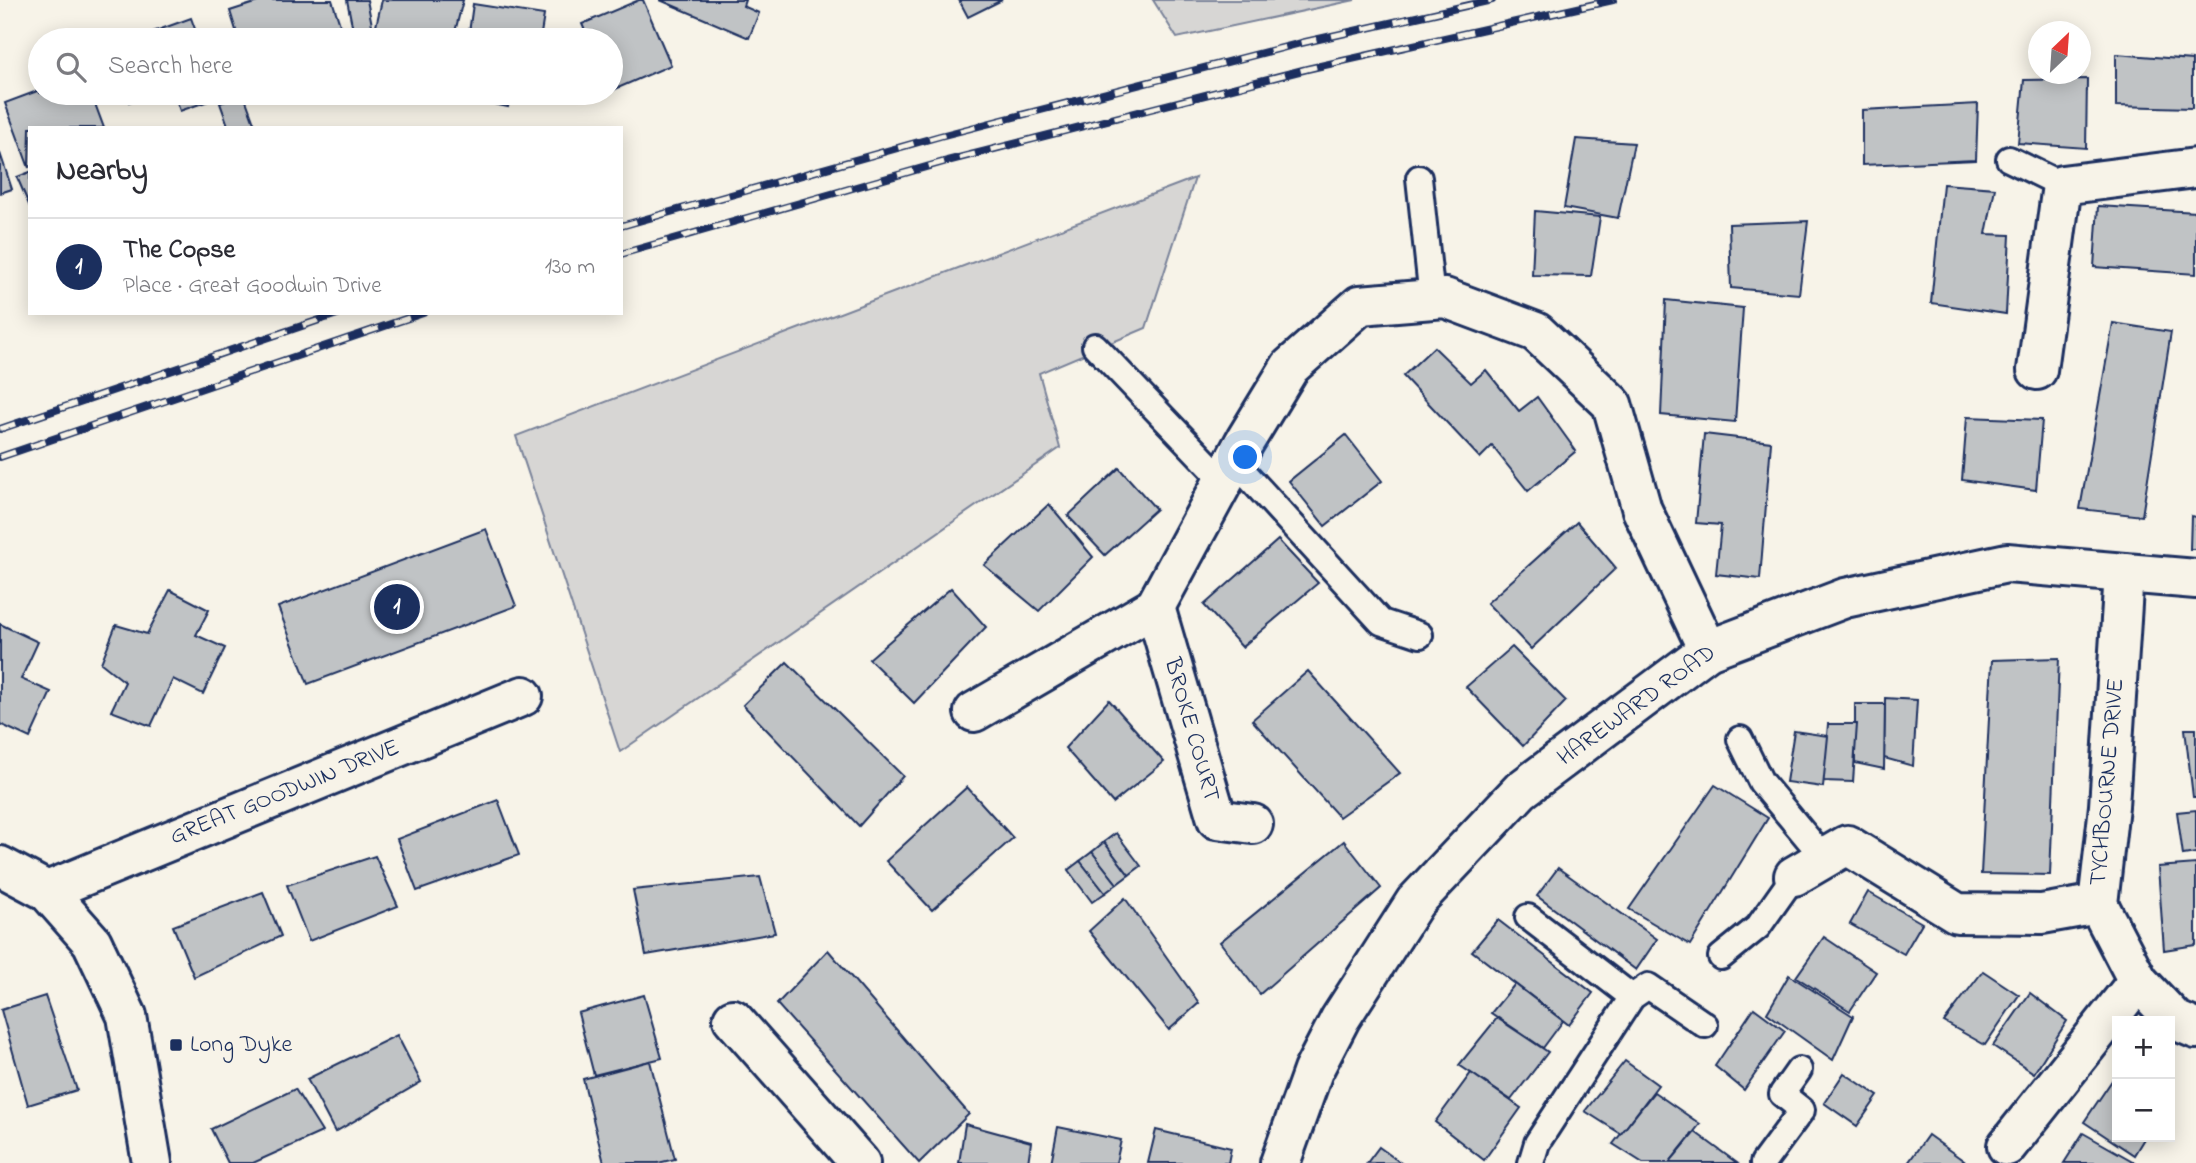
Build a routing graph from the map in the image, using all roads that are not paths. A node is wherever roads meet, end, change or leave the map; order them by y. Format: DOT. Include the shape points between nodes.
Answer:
graph roads {
  1 [pos="2010,159"];
  2 [pos="2196,168"];
  3 [pos="1419,178"];
  4 [pos="2062,185"];
  5 [pos="1432,299"];
  6 [pos="1095,346"];
  7 [pos="2037,370"];
  8 [pos="1229,471"];
  9 [pos="2124,573"];
  10 [pos="2196,579"];
  11 [pos="1155,607"];
  12 [pos="1420,635"];
  13 [pos="1708,650"];
  14 [pos="523,696"];
  15 [pos="974,712"];
  16 [pos="1740,739"];
  17 [pos="1253,824"];
  18 [pos="1834,851"];
  19 [pos="0,866"];
  20 [pos="47,891"];
  21 [pos="2098,904"];
  22 [pos="1528,916"];
  23 [pos="1721,957"];
  24 [pos="2138,981"];
  25 [pos="1632,997"];
  26 [pos="733,1018"];
  27 [pos="1705,1025"];
  28 [pos="2196,1029"];
  29 [pos="1799,1070"];
  30 [pos="2007,1146"];
  31 [pos="849,1162"];
  32 [pos="152,1163"];
  33 [pos="1280,1163"];
  34 [pos="1531,1163"];
  35 [pos="1763,1163"];
  1 -- 4 [label="lane"];
  2 -- 4 [label="street"];
  3 -- 5 [label="lane"];
  4 -- 7 [label="street"];
  5 -- 8 [label="street" via="1360,305 1290,368"];
  5 -- 13 [label="street" via="1445,298 1536,332 1612,404 1642,510"];
  6 -- 8 [label="lane"];
  8 -- 11 [label="street"];
  8 -- 12 [label="lane" via="1381,622"];
  9 -- 10 [label="street, HAREWARD ROAD"];
  9 -- 13 [label="street, HAREWARD ROAD" via="2007,563 1844,598"];
  9 -- 21 [label="street, TYCHBOURNE DRIVE"];
  11 -- 15 [label="street"];
  11 -- 17 [label="street, BROKE COURT" via="1217,819"];
  13 -- 33 [label="street, HAREWARD ROAD" via="1521,790 1415,902 1340,1019 1313,1071"];
  14 -- 20 [label="street, GREAT GOODWIN DRIVE"];
  16 -- 18 [label="lane" via="1761,782"];
  18 -- 21 [label="street" via="1957,913 2042,914"];
  18 -- 23 [label="lane"];
  19 -- 20 [label="street"];
  20 -- 32 [label="street" via="92,942 127,1016"];
  21 -- 24 [label="street, TYCHBOURNE DRIVE"];
  22 -- 25 [label="lane"];
  24 -- 28 [label="street, TYCHBOURNE DRIVE" via="2175,1020"];
  24 -- 30 [label="street"];
  25 -- 27 [label="lane" via="1648,986"];
  25 -- 34 [label="lane" via="1537,1143"];
  26 -- 31 [label="street"];
  29 -- 35 [label="lane" via="1782,1094 1801,1110"];
}
